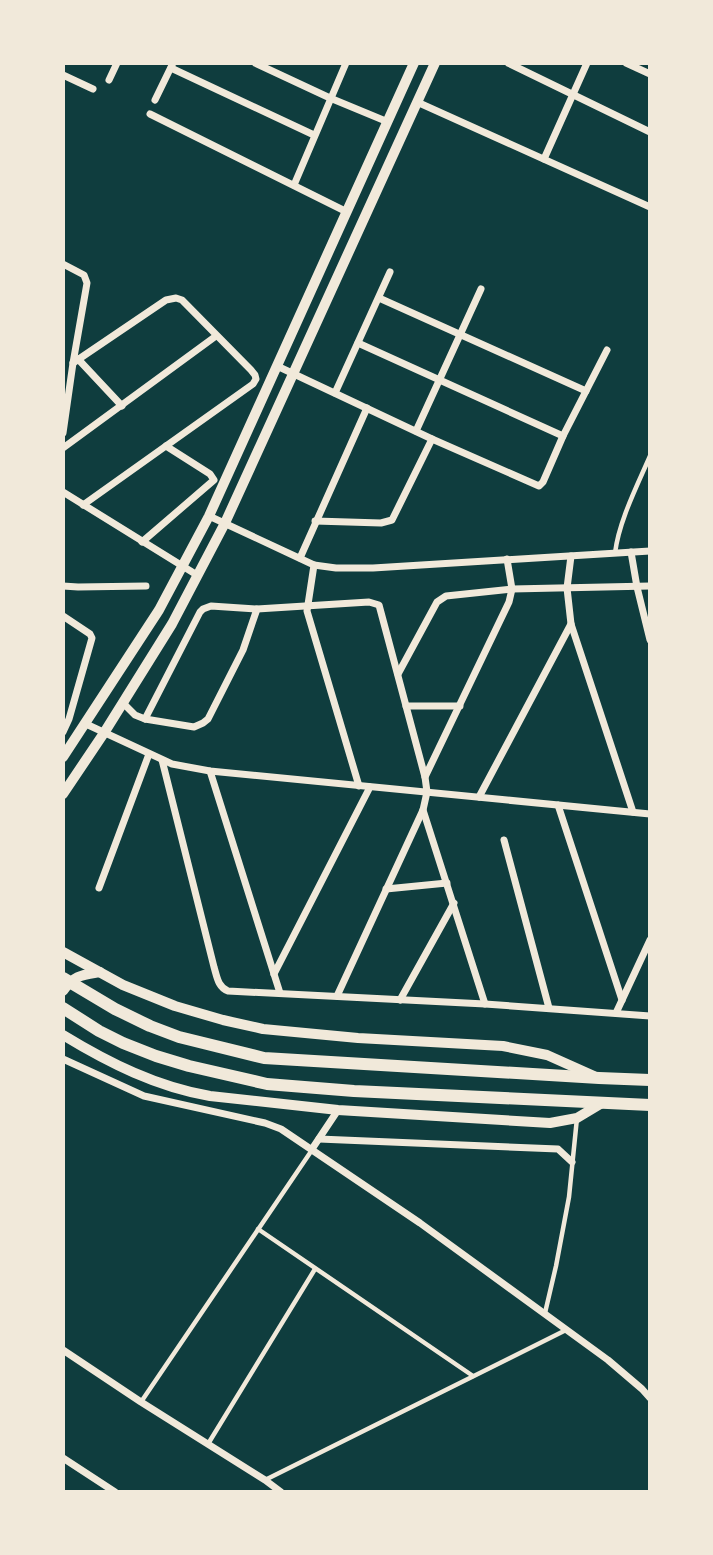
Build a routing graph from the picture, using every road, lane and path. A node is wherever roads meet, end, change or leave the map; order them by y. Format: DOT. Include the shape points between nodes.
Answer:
graph roads {
  1 [pos="117,63"];
  2 [pos="255,63"];
  3 [pos="346,63"];
  4 [pos="414,63"];
  5 [pos="435,63"];
  6 [pos="508,63"];
  7 [pos="587,63"];
  8 [pos="626,63"];
  9 [pos="172,65"];
  10 [pos="650,74"];
  11 [pos="63,75"];
  12 [pos="110,80"];
  13 [pos="93,89"];
  14 [pos="573,94"];
  15 [pos="330,98"];
  16 [pos="155,100"];
  17 [pos="417,102"];
  18 [pos="150,114"];
  19 [pos="388,122"];
  20 [pos="650,132"];
  21 [pos="314,135"];
  22 [pos="544,159"];
  23 [pos="294,185"];
  24 [pos="650,207"];
  25 [pos="347,212"];
  26 [pos="63,264"];
  27 [pos="390,272"];
  28 [pos="481,289"];
  29 [pos="379,298"];
  30 [pos="461,334"];
  31 [pos="216,336"];
  32 [pos="358,342"];
  33 [pos="607,350"];
  34 [pos="76,361"];
  35 [pos="277,366"];
  36 [pos="293,373"];
  37 [pos="440,379"];
  38 [pos="586,391"];
  39 [pos="335,393"];
  40 [pos="122,406"];
  41 [pos="367,408"];
  42 [pos="416,431"];
  43 [pos="63,433"];
  44 [pos="563,436"];
  45 [pos="432,439"];
  46 [pos="166,446"];
  47 [pos="63,448"];
  48 [pos="650,456"];
  49 [pos="63,492"];
  50 [pos="83,505"];
  51 [pos="209,516"];
  52 [pos="316,521"];
  53 [pos="225,523"];
  54 [pos="142,542"];
  55 [pos="650,551"];
  56 [pos="631,552"];
  57 [pos="615,553"];
  58 [pos="571,556"];
  59 [pos="300,558"];
  60 [pos="507,559"];
  61 [pos="314,565"];
  62 [pos="183,566"];
  63 [pos="197,575"];
  64 [pos="63,586"];
  65 [pos="146,586"];
  66 [pos="650,586"];
  67 [pos="637,587"];
  68 [pos="567,588"];
  69 [pos="512,589"];
  70 [pos="307,604"];
  71 [pos="257,609"];
  72 [pos="63,615"];
  73 [pos="571,624"];
  74 [pos="650,640"];
  75 [pos="398,674"];
  76 [pos="123,703"];
  77 [pos="406,706"];
  78 [pos="460,706"];
  79 [pos="145,719"];
  80 [pos="86,724"];
  81 [pos="63,732"];
  82 [pos="104,733"];
  83 [pos="149,754"];
  84 [pos="63,757"];
  85 [pos="162,760"];
  86 [pos="210,771"];
  87 [pos="425,777"];
  88 [pos="359,786"];
  89 [pos="370,787"];
  90 [pos="427,792"];
  91 [pos="63,794"];
  92 [pos="479,797"];
  93 [pos="558,805"];
  94 [pos="423,810"];
  95 [pos="633,812"];
  96 [pos="650,814"];
  97 [pos="504,840"];
  98 [pos="447,883"];
  99 [pos="99,888"];
  100 [pos="386,889"];
  101 [pos="454,904"];
  102 [pos="650,940"];
  103 [pos="63,952"];
  104 [pos="100,972"];
  105 [pos="274,974"];
  106 [pos="63,978"];
  107 [pos="63,991"];
  108 [pos="280,993"];
  109 [pos="337,996"];
  110 [pos="400,1000"];
  111 [pos="622,1000"];
  112 [pos="485,1004"];
  113 [pos="63,1008"];
  114 [pos="549,1008"];
  115 [pos="617,1013"];
  116 [pos="650,1017"];
  117 [pos="63,1027"];
  118 [pos="67,1037"];
  119 [pos="63,1059"];
  120 [pos="126,1069"];
  121 [pos="599,1078"];
  122 [pos="650,1080"];
  123 [pos="116,1085"];
  124 [pos="602,1103"];
  125 [pos="650,1105"];
  126 [pos="338,1110"];
  127 [pos="572,1120"];
  128 [pos="319,1139"];
  129 [pos="312,1149"];
  130 [pos="572,1162"];
  131 [pos="258,1230"];
  132 [pos="315,1269"];
  133 [pos="545,1314"];
  134 [pos="566,1330"];
  135 [pos="63,1350"];
  136 [pos="473,1376"];
  137 [pos="650,1398"];
  138 [pos="141,1402"];
  139 [pos="208,1444"];
  140 [pos="63,1458"];
  141 [pos="265,1480"];
  142 [pos="115,1492"];
  143 [pos="281,1492"];
  1 -- 12 [label="street"];
  2 -- 15 [label="street"];
  3 -- 15 [label="street"];
  4 -- 19 [label="street"];
  5 -- 17 [label="street"];
  6 -- 14 [label="street"];
  7 -- 14 [label="street"];
  8 -- 10 [label="street"];
  9 -- 16 [label="street"];
  9 -- 21 [label="street"];
  11 -- 13 [label="street"];
  14 -- 20 [label="street"];
  14 -- 22 [label="street"];
  15 -- 19 [label="street"];
  15 -- 21 [label="street"];
  17 -- 22 [label="street"];
  17 -- 36 [label="street"];
  18 -- 23 [label="street"];
  19 -- 25 [label="street"];
  21 -- 23 [label="street"];
  22 -- 24 [label="street"];
  23 -- 25 [label="street"];
  25 -- 35 [label="street"];
  26 -- 34 [label="street" via="84,275 88,283"];
  27 -- 29 [label="street"];
  28 -- 30 [label="street"];
  29 -- 30 [label="street"];
  29 -- 32 [label="street"];
  30 -- 37 [label="street"];
  30 -- 38 [label="street"];
  31 -- 34 [label="street" via="182,300 172,298"];
  31 -- 40 [label="street"];
  31 -- 46 [label="street" via="256,379"];
  32 -- 37 [label="street"];
  32 -- 39 [label="street"];
  33 -- 38 [label="street"];
  34 -- 40 [label="street"];
  34 -- 43 [label="street"];
  35 -- 36 [label="street"];
  35 -- 51 [label="street"];
  36 -- 39 [label="street"];
  36 -- 53 [label="street"];
  37 -- 42 [label="street"];
  37 -- 44 [label="street"];
  38 -- 44 [label="street"];
  39 -- 41 [label="street"];
  40 -- 47 [label="street"];
  41 -- 42 [label="street"];
  41 -- 52 [label="street"];
  42 -- 45 [label="street"];
  44 -- 45 [label="street" via="543,482 536,486"];
  45 -- 52 [label="street" via="392,520"];
  46 -- 50 [label="street"];
  46 -- 54 [label="street" via="214,480"];
  48 -- 57 [label="lane"];
  49 -- 50 [label="street"];
  50 -- 54 [label="street"];
  51 -- 53 [label="street"];
  51 -- 62 [label="street"];
  52 -- 59 [label="street"];
  53 -- 59 [label="street"];
  53 -- 63 [label="street"];
  54 -- 62 [label="street"];
  55 -- 56 [label="street"];
  56 -- 57 [label="street"];
  56 -- 67 [label="street"];
  57 -- 58 [label="street"];
  58 -- 60 [label="street"];
  58 -- 68 [label="street"];
  59 -- 61 [label="street"];
  60 -- 61 [label="street" via="348,568"];
  60 -- 69 [label="street"];
  61 -- 70 [label="street"];
  62 -- 63 [label="street"];
  62 -- 80 [label="street"];
  63 -- 76 [label="street"];
  64 -- 65 [label="street"];
  66 -- 67 [label="street"];
  67 -- 68 [label="street"];
  67 -- 74 [label="street"];
  68 -- 69 [label="street"];
  68 -- 73 [label="street"];
  69 -- 75 [label="street" via="441,598"];
  69 -- 78 [label="street"];
  70 -- 71 [label="street"];
  70 -- 75 [label="street" via="379,605"];
  70 -- 88 [label="street"];
  71 -- 79 [label="street" via="203,609"];
  71 -- 79 [label="street" via="243,650 208,719 194,727"];
  72 -- 81 [label="street" via="92,638"];
  73 -- 92 [label="street"];
  73 -- 95 [label="street"];
  75 -- 77 [label="street"];
  76 -- 79 [label="street"];
  76 -- 82 [label="street"];
  77 -- 78 [label="street"];
  77 -- 87 [label="street"];
  78 -- 87 [label="street"];
  80 -- 82 [label="street"];
  80 -- 84 [label="street"];
  82 -- 83 [label="street"];
  82 -- 91 [label="street"];
  83 -- 85 [label="street"];
  83 -- 99 [label="street"];
  85 -- 86 [label="street"];
  85 -- 108 [label="street" via="220,984 228,991"];
  86 -- 88 [label="street"];
  86 -- 105 [label="street"];
  87 -- 90 [label="street"];
  88 -- 89 [label="street"];
  89 -- 90 [label="street"];
  89 -- 105 [label="street"];
  90 -- 92 [label="street"];
  90 -- 94 [label="street"];
  92 -- 93 [label="street"];
  93 -- 95 [label="street"];
  93 -- 111 [label="street"];
  94 -- 98 [label="street"];
  94 -- 100 [label="street"];
  95 -- 96 [label="street"];
  97 -- 114 [label="street"];
  98 -- 100 [label="street"];
  98 -- 101 [label="street"];
  100 -- 109 [label="street"];
  101 -- 110 [label="street"];
  101 -- 112 [label="street"];
  102 -- 111 [label="street"];
  103 -- 104 [label="street"];
  104 -- 107 [label="street" via="72,979"];
  104 -- 121 [label="street" via="174,1006 263,1029 503,1046 547,1055"];
  105 -- 108 [label="street"];
  106 -- 121 [label="main road" via="150,1026 264,1058"];
  108 -- 109 [label="street"];
  109 -- 110 [label="street"];
  110 -- 112 [label="street"];
  111 -- 115 [label="street"];
  112 -- 114 [label="street"];
  113 -- 124 [label="main road" via="99,1031 156,1056 267,1084"];
  114 -- 115 [label="street"];
  115 -- 116 [label="street"];
  117 -- 118 [label="street"];
  118 -- 120 [label="street"];
  119 -- 123 [label="street"];
  120 -- 123 [label="street"];
  120 -- 126 [label="street" via="195,1093"];
  121 -- 122 [label="main road"];
  123 -- 129 [label="street" via="159,1100 274,1125"];
  124 -- 125 [label="main road"];
  124 -- 127 [label="street"];
  126 -- 127 [label="street" via="550,1123"];
  126 -- 128 [label="street"];
  127 -- 130 [label="lane"];
  128 -- 129 [label="street"];
  128 -- 130 [label="street" via="558,1149"];
  129 -- 131 [label="lane"];
  129 -- 133 [label="street"];
  130 -- 133 [label="lane" via="563,1233"];
  131 -- 132 [label="lane"];
  131 -- 138 [label="lane"];
  132 -- 136 [label="lane"];
  132 -- 139 [label="lane"];
  133 -- 134 [label="street"];
  134 -- 136 [label="lane"];
  134 -- 137 [label="street"];
  135 -- 138 [label="street"];
  136 -- 141 [label="lane"];
  138 -- 139 [label="street"];
  139 -- 141 [label="street"];
  140 -- 142 [label="street"];
  141 -- 143 [label="street"];
}
